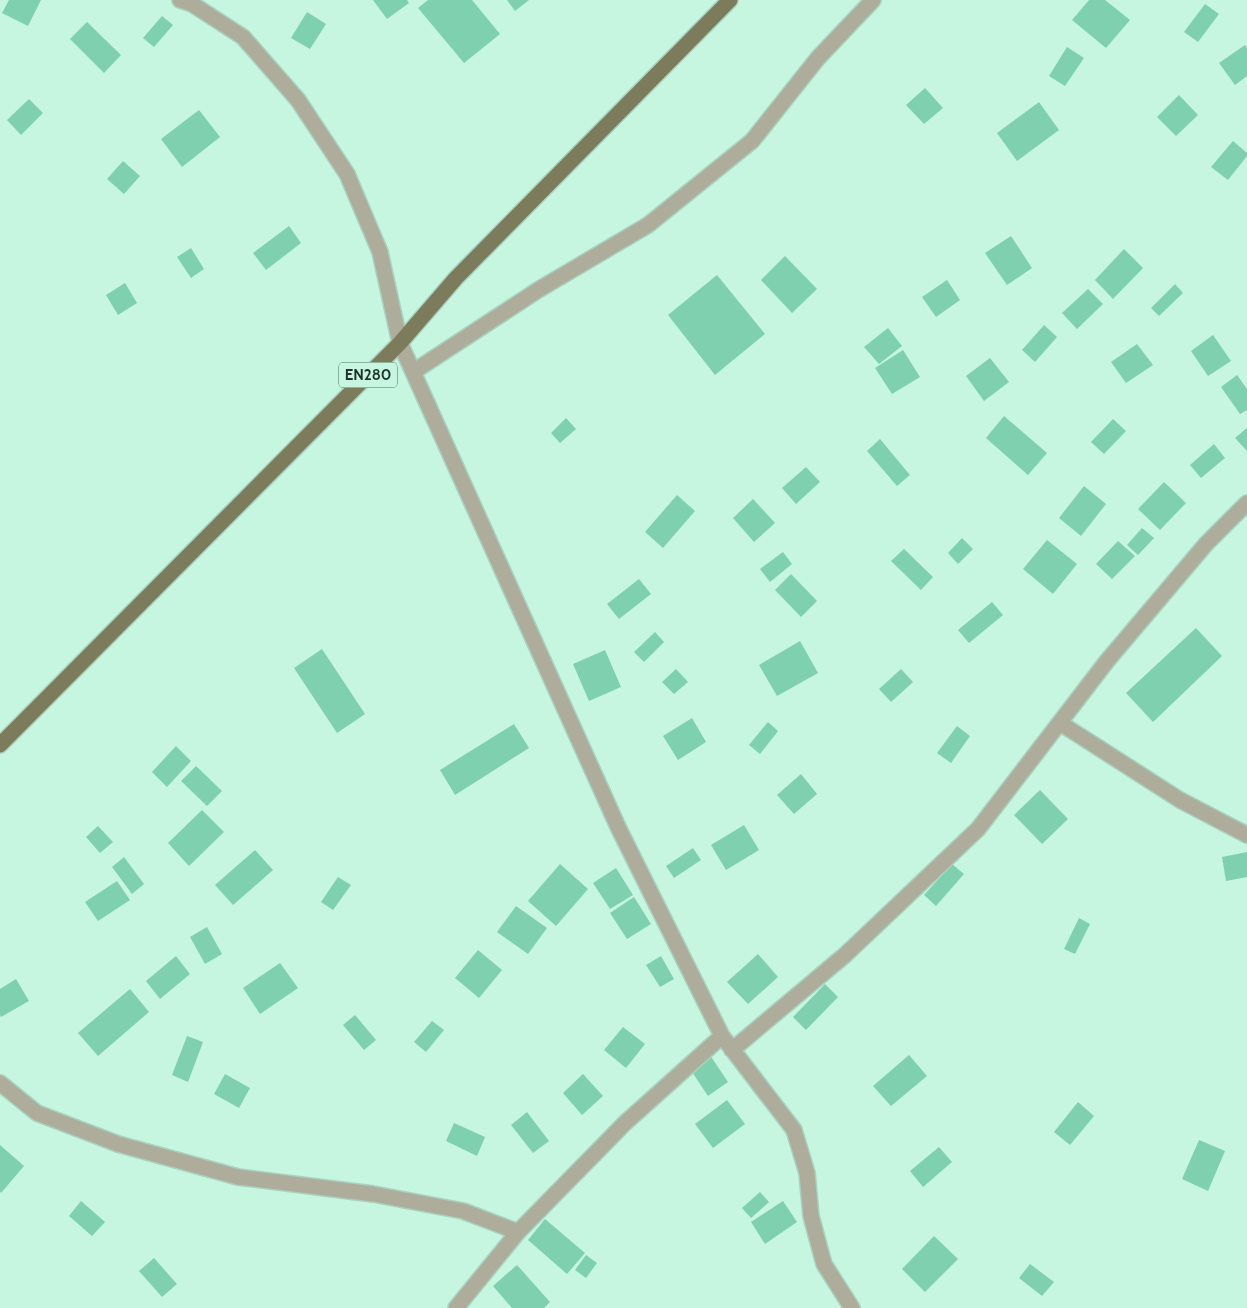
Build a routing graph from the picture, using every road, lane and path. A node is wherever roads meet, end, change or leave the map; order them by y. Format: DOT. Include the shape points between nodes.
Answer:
graph roads {
  1 [pos="180,0"];
  2 [pos="730,0"];
  3 [pos="873,0"];
  4 [pos="400,344"];
  5 [pos="413,372"];
  6 [pos="1247,503"];
  7 [pos="1060,723"];
  8 [pos="0,745"];
  9 [pos="1247,836"];
  10 [pos="722,1036"];
  11 [pos="732,1050"];
  12 [pos="0,1084"];
  13 [pos="518,1232"];
  14 [pos="456,1308"];
  15 [pos="852,1308"];
  1 -- 4 [label="street" via="192,4 243,38 298,100 347,174 380,252"];
  2 -- 4 [label="main road, EN280" via="456,278"];
  3 -- 5 [label="street" via="818,58 752,141 648,225 538,290"];
  4 -- 5 [label="street"];
  4 -- 8 [label="main road, EN280"];
  5 -- 10 [label="street" via="618,827"];
  6 -- 7 [label="street" via="1206,544 1107,661"];
  7 -- 9 [label="street" via="1180,800"];
  7 -- 11 [label="street" via="978,829 845,955"];
  10 -- 11 [label="street"];
  10 -- 13 [label="street" via="625,1123"];
  11 -- 15 [label="street" via="794,1130 807,1173 811,1216 824,1264"];
  12 -- 13 [label="street" via="37,1113 118,1144 238,1177 373,1194 464,1211"];
  13 -- 14 [label="street"];
}
